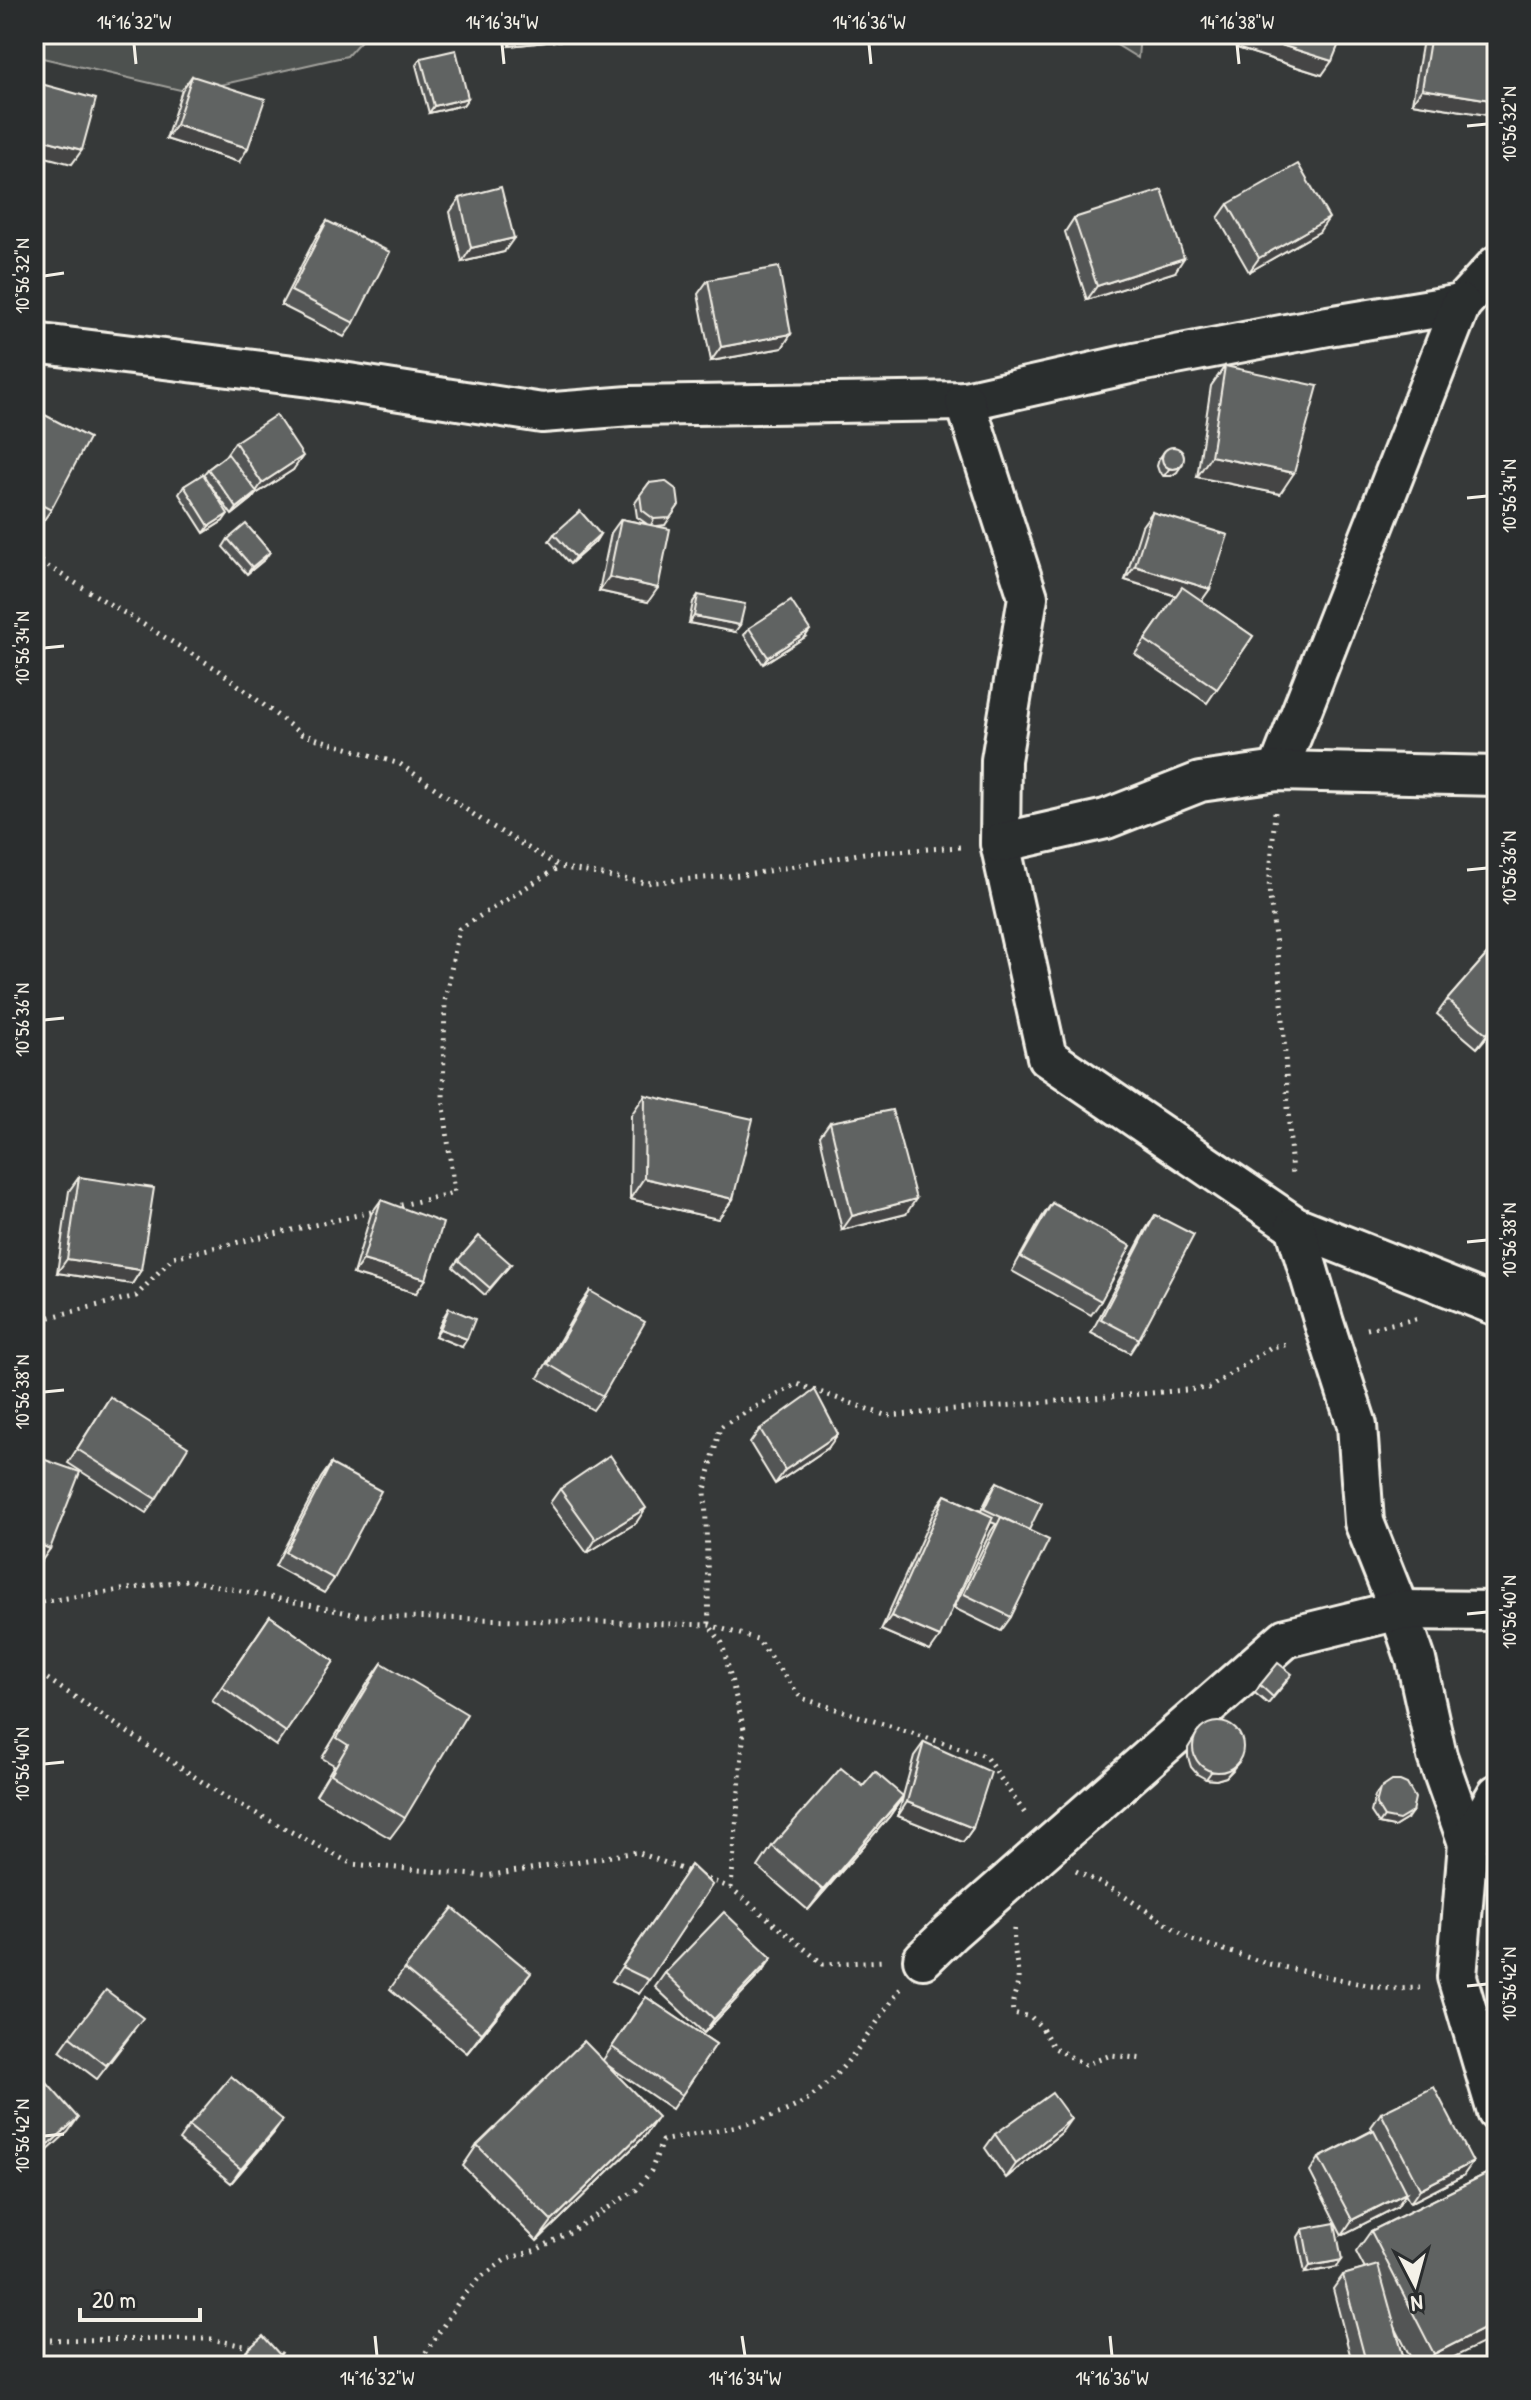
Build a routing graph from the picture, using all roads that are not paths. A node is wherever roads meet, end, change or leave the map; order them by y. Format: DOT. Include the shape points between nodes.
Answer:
graph roads {
  1 [pos="1497,265"];
  2 [pos="1461,304"];
  3 [pos="34,343"];
  4 [pos="965,401"];
  5 [pos="1278,771"];
  6 [pos="1497,776"];
  7 [pos="1000,843"];
  8 [pos="1295,1226"];
  9 [pos="1497,1306"];
  10 [pos="1399,1610"];
  11 [pos="1497,1611"];
  12 [pos="1497,1794"];
  13 [pos="1468,1843"];
  14 [pos="923,1959"];
  15 [pos="1497,2112"];
  1 -- 2 [label="street"];
  2 -- 4 [label="street" via="1134,363"];
  2 -- 5 [label="street"];
  3 -- 4 [label="street" via="542,413 630,406"];
  4 -- 7 [label="street" via="1028,597 1001,760"];
  5 -- 6 [label="street"];
  5 -- 7 [label="street" via="1200,782 1106,819"];
  7 -- 8 [label="street" via="1047,1057"];
  8 -- 9 [label="street"];
  8 -- 10 [label="street" via="1357,1425 1364,1522"];
  10 -- 11 [label="street"];
  10 -- 13 [label="street" via="1437,1756"];
  10 -- 14 [label="street" via="1286,1638"];
  12 -- 13 [label="street"];
  13 -- 15 [label="street" via="1457,1977"];
}
